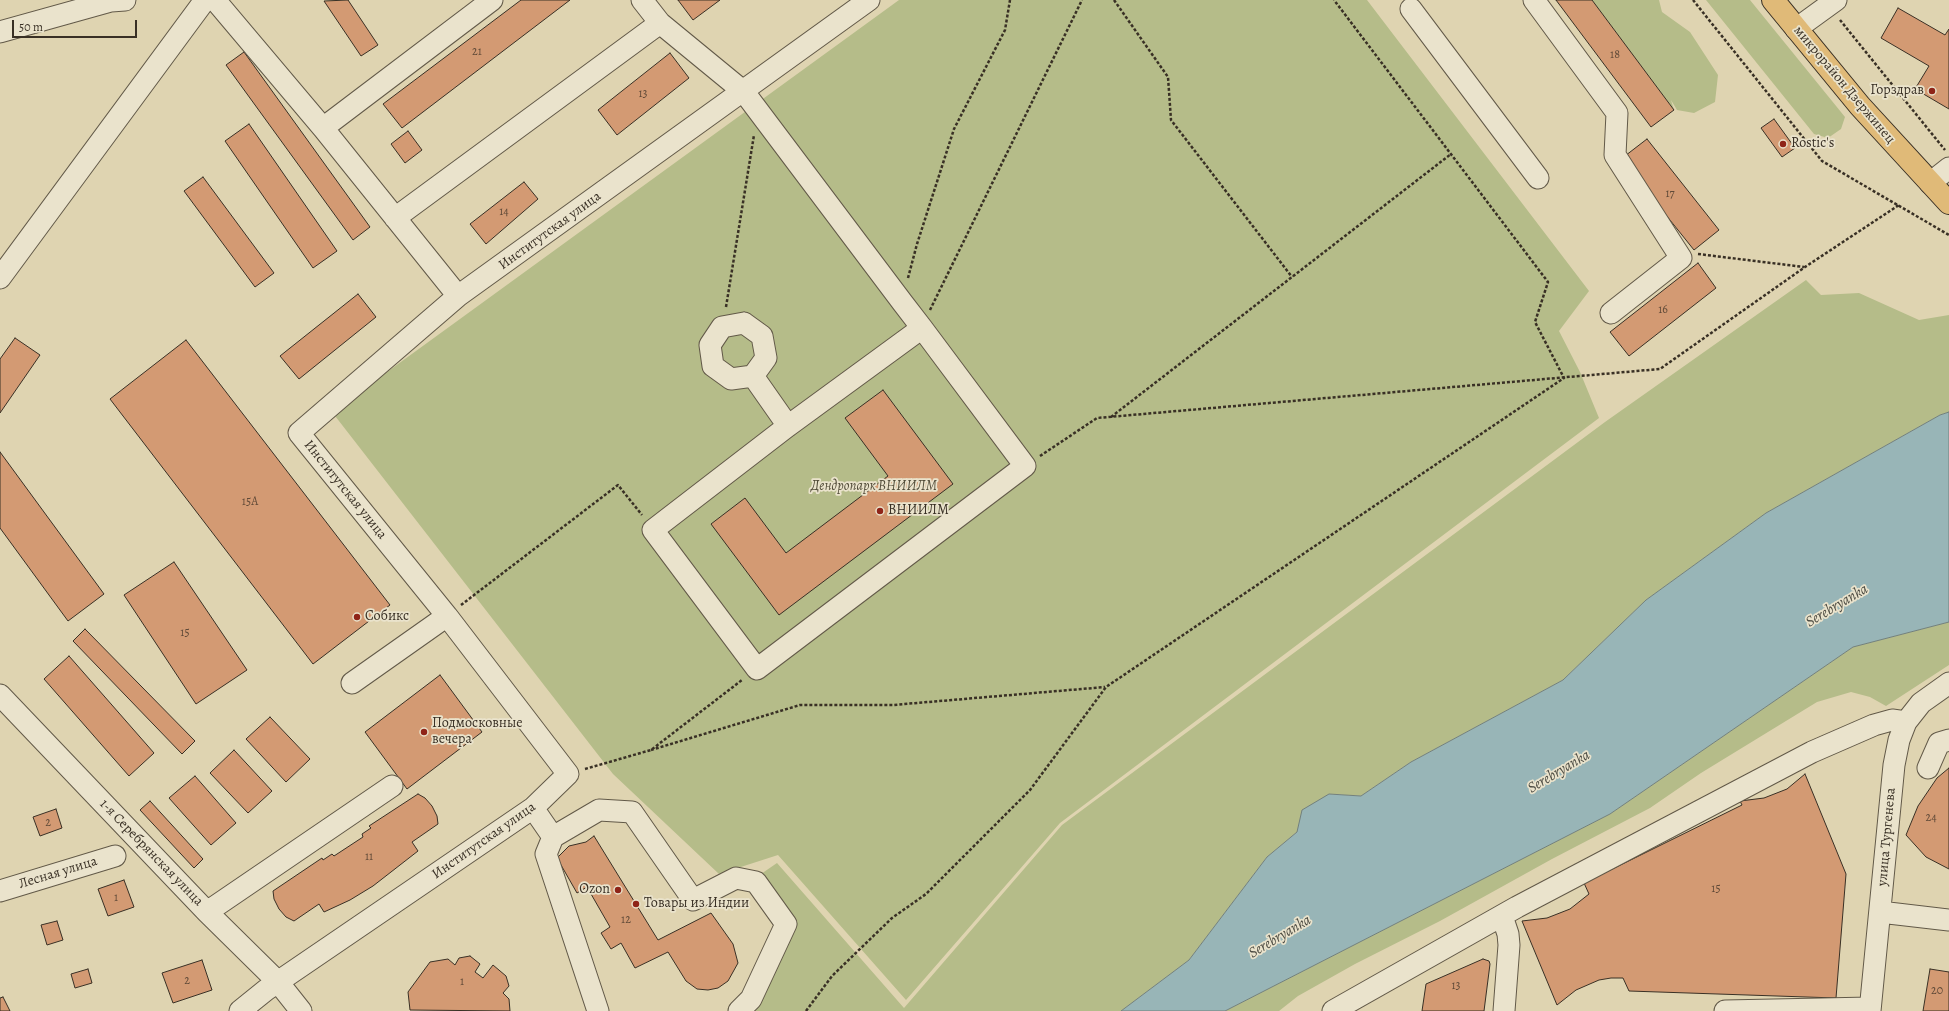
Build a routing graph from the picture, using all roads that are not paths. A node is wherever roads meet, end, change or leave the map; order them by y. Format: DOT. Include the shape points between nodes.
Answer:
graph roads {
  1 [pos="125,0"];
  2 [pos="205,0"];
  3 [pos="215,0"];
  4 [pos="492,0"];
  5 [pos="642,0"];
  6 [pos="869,0"];
  7 [pos="1534,0"];
  8 [pos="1773,0"];
  9 [pos="1413,3"];
  10 [pos="1832,3"];
  11 [pos="660,23"];
  12 [pos="1796,29"];
  13 [pos="0,32"];
  14 [pos="744,92"];
  15 [pos="323,128"];
  16 [pos="1948,161"];
  17 [pos="1538,178"];
  18 [pos="1930,183"];
  19 [pos="1949,203"];
  20 [pos="396,218"];
  21 [pos="0,278"];
  22 [pos="458,296"];
  23 [pos="1611,314"];
  24 [pos="922,328"];
  25 [pos="753,376"];
  26 [pos="788,426"];
  27 [pos="447,616"];
  28 [pos="352,683"];
  29 [pos="1949,683"];
  30 [pos="0,695"];
  31 [pos="1906,722"];
  32 [pos="1949,740"];
  33 [pos="1928,768"];
  34 [pos="392,786"];
  35 [pos="533,808"];
  36 [pos="553,837"];
  37 [pos="115,856"];
  38 [pos="0,891"];
  39 [pos="207,912"];
  40 [pos="1880,912"];
  41 [pos="1502,916"];
  42 [pos="1949,920"];
  43 [pos="278,982"];
  44 [pos="1870,1010"];
  45 [pos="240,1011"];
  46 [pos="301,1011"];
  47 [pos="598,1011"];
  48 [pos="739,1011"];
  49 [pos="1333,1011"];
  50 [pos="1504,1011"];
  51 [pos="1725,1011"];
  1 -- 13 [label="street" via="111,1"];
  2 -- 21 [label="street"];
  3 -- 15 [label="street"];
  4 -- 15 [label="street"];
  5 -- 11 [label="street"];
  6 -- 14 [label="street, Институтская улица"];
  7 -- 23 [label="street" via="1617,113 1615,155 1681,258"];
  8 -- 12 [label="main road, микрорайон Дзержинец"];
  9 -- 17 [label="street"];
  10 -- 12 [label="street"];
  11 -- 14 [label="street"];
  11 -- 20 [label="street"];
  12 -- 18 [label="main road, микрорайон Дзержинец" via="1860,106"];
  14 -- 22 [label="street, Институтская улица"];
  14 -- 24 [label="street"];
  15 -- 20 [label="street"];
  16 -- 18 [label="street"];
  18 -- 19 [label="main road, микрорайон Дзержинец"];
  20 -- 22 [label="street"];
  22 -- 27 [label="street, Институтская улица" via="299,433"];
  24 -- 26 [label="street"];
  24 -- 26 [label="street" via="1025,466 757,669 653,530"];
  25 -- 25 [label="street" via="766,358 762,336 744,323 722,327 710,345 713,366 731,379"];
  25 -- 26 [label="street"];
  27 -- 28 [label="street"];
  27 -- 35 [label="street, Институтская улица" via="568,774"];
  29 -- 31 [label="street, улица Тургенева" via="1921,703"];
  30 -- 39 [label="street, 1-я Серебрянская улица"];
  31 -- 40 [label="street, улица Тургенева" via="1894,765"];
  31 -- 41 [label="street" via="1892,720 1846,736"];
  32 -- 33 [label="street" via="1939,743"];
  34 -- 39 [label="street"];
  35 -- 36 [label="street"];
  35 -- 43 [label="street, Институтская улица"];
  36 -- 47 [label="street" via="546,854"];
  36 -- 48 [label="street" via="599,810 632,812 693,900 736,878 756,882 786,924 751,999"];
  37 -- 38 [label="street, Лесная улица"];
  39 -- 43 [label="street, 1-я Серебрянская улица"];
  40 -- 42 [label="street"];
  40 -- 44 [label="street, улица Тургенева"];
  41 -- 49 [label="street"];
  41 -- 50 [label="street" via="1509,945"];
  43 -- 45 [label="street, Институтская улица"];
  43 -- 46 [label="street, 1-я Серебрянская улица"];
  44 -- 51 [label="street"];
}
